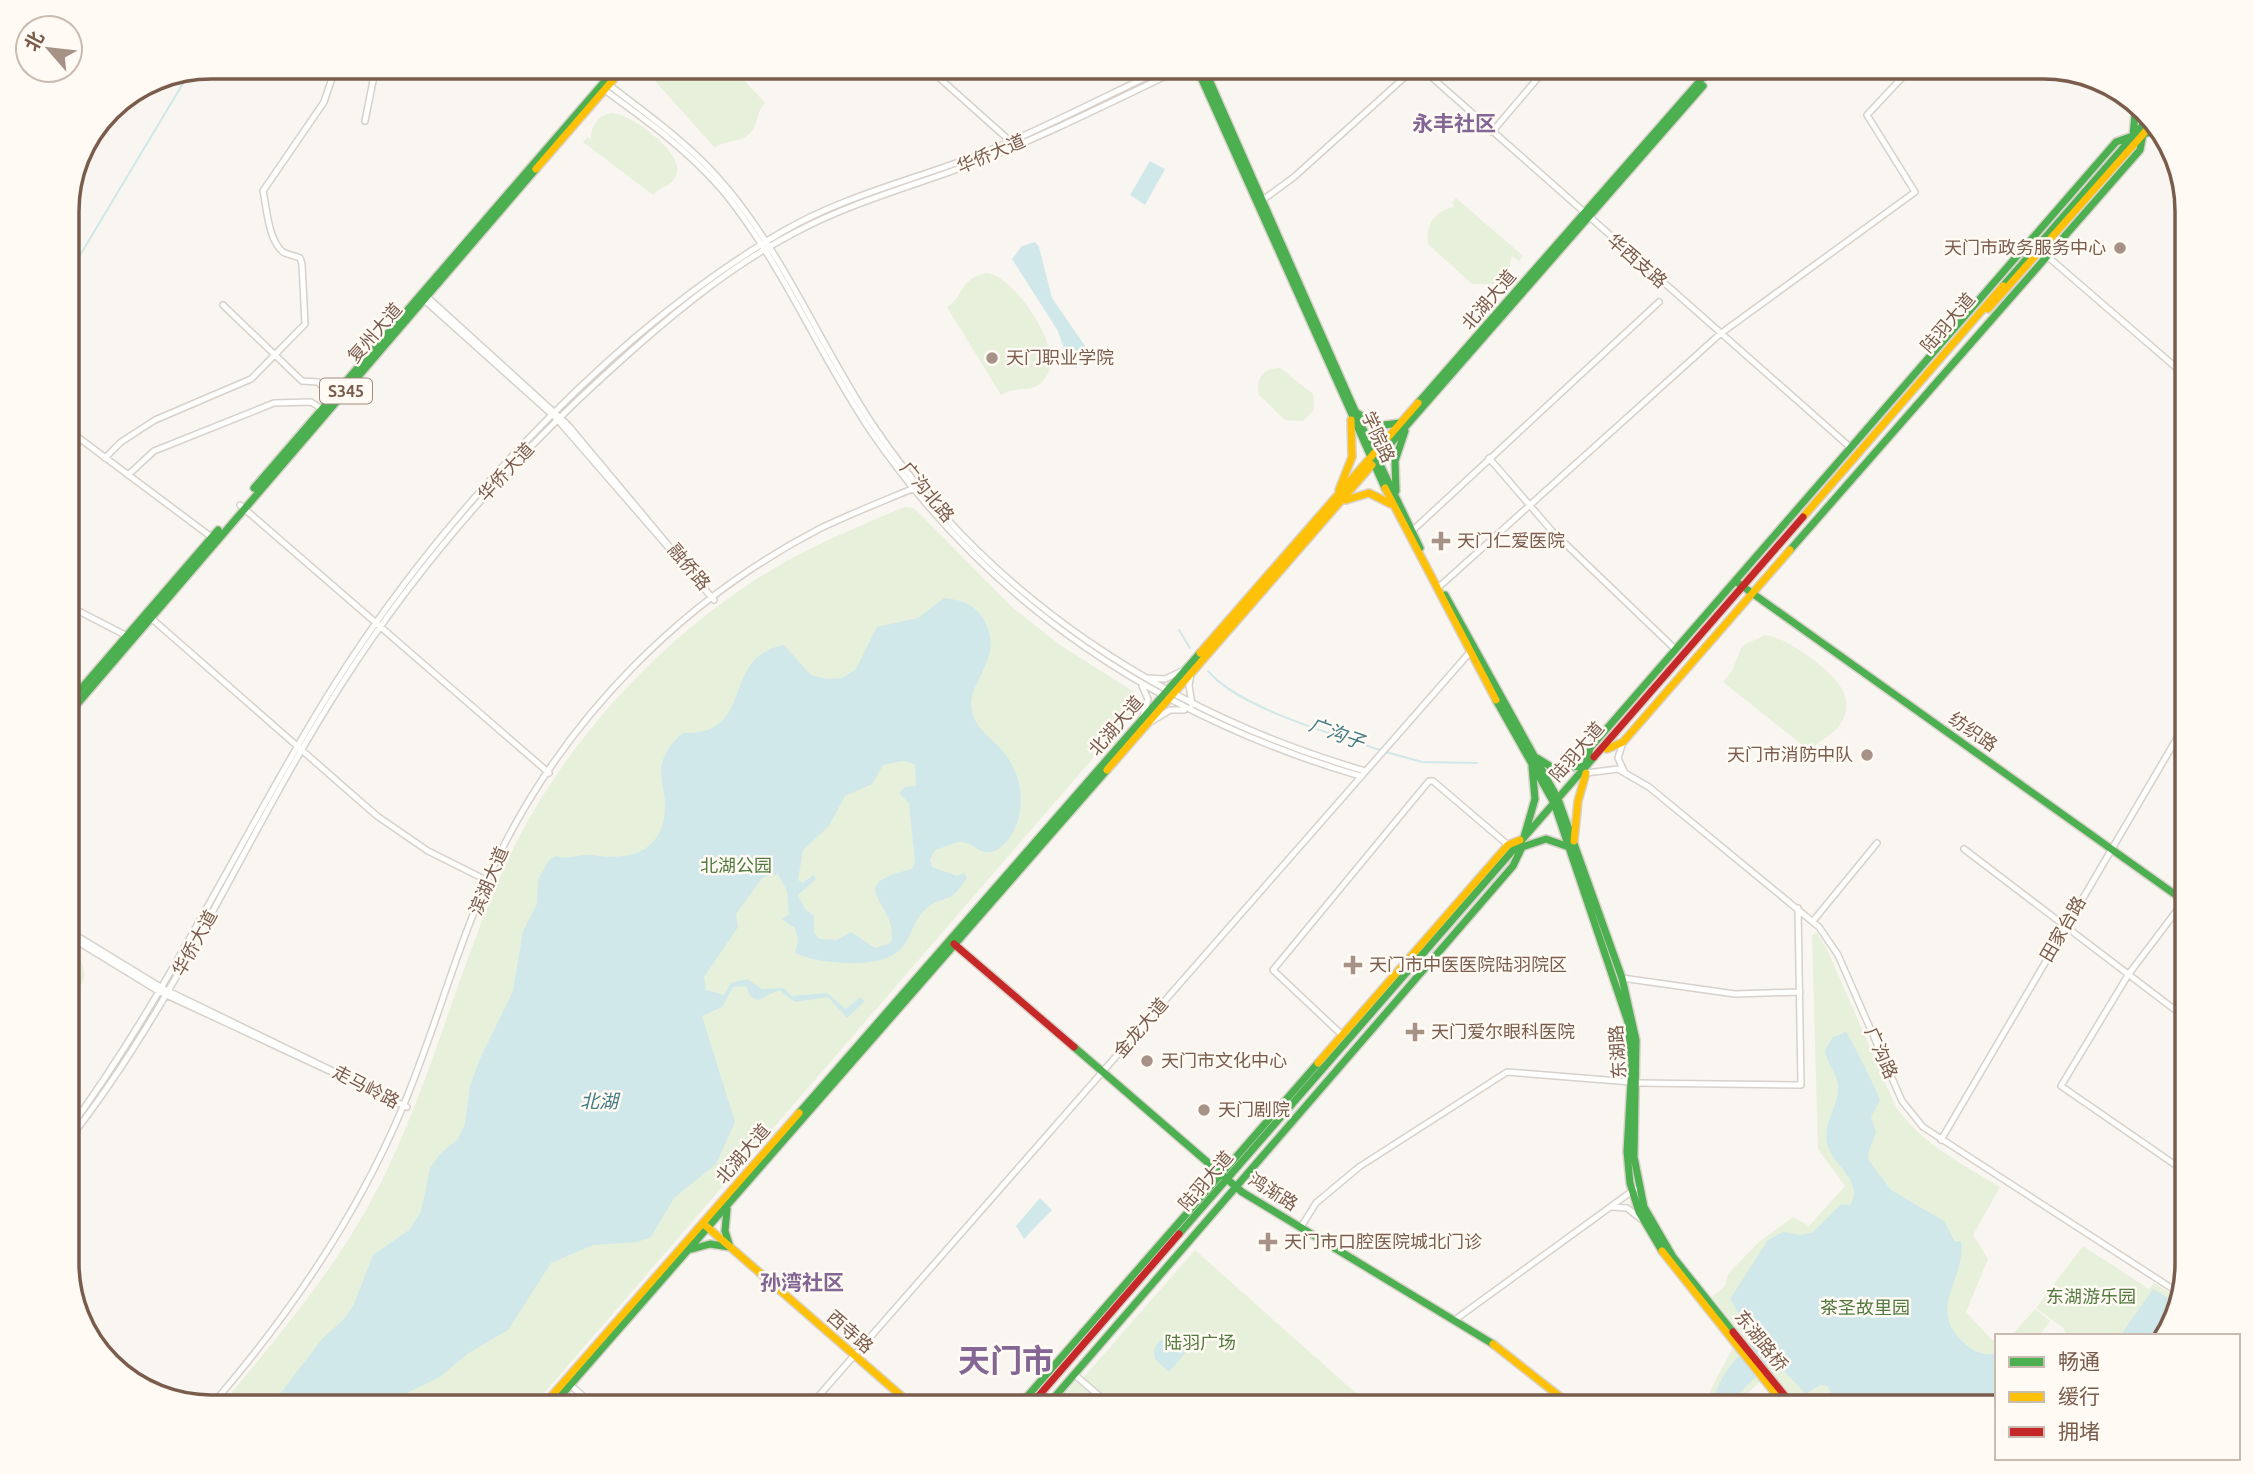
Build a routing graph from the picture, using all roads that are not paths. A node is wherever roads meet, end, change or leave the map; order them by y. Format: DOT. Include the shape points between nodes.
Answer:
graph roads {
  1 [pos="332,79"];
  2 [pos="373,79"];
  3 [pos="610,79"];
  4 [pos="612,79"];
  5 [pos="941,79"];
  6 [pos="1142,79"];
  7 [pos="1160,79"];
  8 [pos="1202,79"];
  9 [pos="1209,79"];
  10 [pos="1403,79"];
  11 [pos="1433,79"];
  12 [pos="1537,79"];
  13 [pos="1702,79"];
  14 [pos="1708,79"];
  15 [pos="1901,79"];
  16 [pos="605,86"];
  17 [pos="2135,115"];
  18 [pos="365,121"];
  19 [pos="2143,124"];
  20 [pos="2147,129"];
  21 [pos="1492,132"];
  22 [pos="2150,132"];
  23 [pos="2143,134"];
  24 [pos="2133,136"];
  25 [pos="1010,141"];
  26 [pos="1264,199"];
  27 [pos="1586,216"];
  28 [pos="765,246"];
  29 [pos="2047,256"];
  30 [pos="424,296"];
  31 [pos="1659,302"];
  32 [pos="223,305"];
  33 [pos="1720,334"];
  34 [pos="277,355"];
  35 [pos="2175,366"];
  36 [pos="332,397"];
  37 [pos="322,409"];
  38 [pos="1353,414"];
  39 [pos="557,416"];
  40 [pos="1406,423"];
  41 [pos="79,438"];
  42 [pos="1853,450"];
  43 [pos="105,458"];
  44 [pos="1489,458"];
  45 [pos="1374,459"];
  46 [pos="128,475"];
  47 [pos="918,489"];
  48 [pos="1335,504"];
  49 [pos="1395,504"];
  50 [pos="242,506"];
  51 [pos="1529,506"];
  52 [pos="1412,531"];
  53 [pos="214,539"];
  54 [pos="1440,586"];
  55 [pos="1743,587"];
  56 [pos="713,598"];
  57 [pos="79,611"];
  58 [pos="148,616"];
  59 [pos="378,625"];
  60 [pos="127,636"];
  61 [pos="1675,649"];
  62 [pos="1471,650"];
  63 [pos="1189,671"];
  64 [pos="1139,679"];
  65 [pos="79,691"];
  66 [pos="1167,696"];
  67 [pos="79,701"];
  68 [pos="1190,708"];
  69 [pos="1144,723"];
  70 [pos="1623,742"];
  71 [pos="2175,743"];
  72 [pos="299,749"];
  73 [pos="1606,749"];
  74 [pos="1532,758"];
  75 [pos="1586,769"];
  76 [pos="1624,771"];
  77 [pos="548,773"];
  78 [pos="1362,774"];
  79 [pos="1557,804"];
  80 [pos="1522,843"];
  81 [pos="1877,843"];
  82 [pos="1507,845"];
  83 [pos="1572,847"];
  84 [pos="1964,849"];
  85 [pos="2113,850"];
  86 [pos="489,881"];
  87 [pos="2175,894"];
  88 [pos="1798,908"];
  89 [pos="2175,916"];
  90 [pos="1814,921"];
  91 [pos="2064,928"];
  92 [pos="79,938"];
  93 [pos="79,942"];
  94 [pos="952,943"];
  95 [pos="2128,975"];
  96 [pos="1622,978"];
  97 [pos="164,991"];
  98 [pos="1800,992"];
  99 [pos="2175,1009"];
  100 [pos="1342,1035"];
  101 [pos="1102,1072"];
  102 [pos="1634,1083"];
  103 [pos="404,1106"];
  104 [pos="79,1115"];
  105 [pos="79,1125"];
  106 [pos="1941,1140"];
  107 [pos="2175,1164"];
  108 [pos="1229,1181"];
  109 [pos="1635,1190"];
  110 [pos="730,1202"];
  111 [pos="1607,1210"];
  112 [pos="1644,1223"];
  113 [pos="706,1226"];
  114 [pos="1301,1227"];
  115 [pos="730,1247"];
  116 [pos="686,1254"];
  117 [pos="2173,1289"];
  118 [pos="1701,1297"];
  119 [pos="1126,1316"];
  120 [pos="1456,1319"];
  121 [pos="1110,1321"];
  122 [pos="1081,1334"];
  123 [pos="853,1355"];
  124 [pos="1071,1359"];
  125 [pos="1075,1375"];
  126 [pos="570,1385"];
  127 [pos="222,1395"];
  128 [pos="554,1395"];
  129 [pos="562,1395"];
  130 [pos="581,1395"];
  131 [pos="820,1395"];
  132 [pos="899,1395"];
  133 [pos="1029,1395"];
  134 [pos="1040,1395"];
  135 [pos="1046,1395"];
  136 [pos="1057,1395"];
  137 [pos="1097,1395"];
  138 [pos="1557,1395"];
  139 [pos="1776,1395"];
  140 [pos="1783,1395"];
  1 -- 34 [label="street" via="324,102 263,191 271,231 285,254 300,258 305,285 304,324"];
  2 -- 18 [label="street"];
  3 -- 16 [label="main road, 复州大道 / S345"];
  4 -- 16 [label="main road, 复州大道 / S345"];
  5 -- 25 [label="street"];
  6 -- 25 [label="street, 华侨大道"];
  7 -- 28 [label="street, 华侨大道" via="980,161 844,209"];
  8 -- 38 [label="main road, 学院路"];
  9 -- 26 [label="main road, 学院路"];
  10 -- 26 [label="street"];
  11 -- 21 [label="street, 华西支路"];
  12 -- 21 [label="street"];
  13 -- 27 [label="main road, 北湖大道"];
  14 -- 27 [label="main road, 北湖大道"];
  15 -- 33 [label="street" via="1867,115 1915,192"];
  16 -- 28 [label="street, 广沟北路" via="694,159"];
  16 -- 30 [label="main road, 复州大道 / S345"];
  17 -- 24 [label="main road"];
  19 -- 24 [label="main road"];
  20 -- 23 [label="main road, 陆羽大道"];
  21 -- 27 [label="street, 华西支路"];
  22 -- 23 [label="main road"];
  23 -- 29 [label="main road" via="2140,150"];
  23 -- 55 [label="main road, 陆羽大道"];
  24 -- 42 [label="main road" via="2116,142"];
  25 -- 28 [label="street, 华侨大道" via="845,201"];
  26 -- 38 [label="main road, 学院路"];
  27 -- 33 [label="street, 华西支路"];
  27 -- 40 [label="main road, 北湖大道"];
  28 -- 39 [label="street, 华侨大道" via="650,327"];
  28 -- 47 [label="street, 广沟北路" via="853,394"];
  29 -- 35 [label="street"];
  29 -- 55 [label="main road"];
  30 -- 36 [label="main road, 复州大道 / S345"];
  30 -- 39 [label="street, 融侨路"];
  30 -- 50 [label="main road, 复州大道 / S345"];
  31 -- 44 [label="street"];
  32 -- 34 [label="street"];
  33 -- 42 [label="street, 华西支路"];
  33 -- 51 [label="street"];
  34 -- 36 [label="street" via="302,381 314,380"];
  34 -- 43 [label="street" via="251,379 155,420"];
  36 -- 37 [label="main road, 复州大道 / S345"];
  37 -- 46 [label="street" via="311,402 274,403 154,451"];
  37 -- 50 [label="main road, 复州大道 / S345"];
  38 -- 40 [label="main road" via="1382,427"];
  38 -- 45 [label="main road, 学院路"];
  38 -- 48 [label="main road" via="1351,463"];
  39 -- 56 [label="street, 融侨路"];
  39 -- 59 [label="street, 华侨大道" via="464,519"];
  40 -- 45 [label="main road, 北湖大道"];
  40 -- 49 [label="main road" via="1394,468"];
  41 -- 43 [label="street"];
  42 -- 55 [label="main road"];
  43 -- 46 [label="street"];
  44 -- 51 [label="street"];
  44 -- 52 [label="street"];
  45 -- 48 [label="main road, 北湖大道"];
  45 -- 49 [label="main road, 学院路"];
  46 -- 53 [label="street"];
  47 -- 56 [label="street, 滨湖大道" via="801,539"];
  47 -- 64 [label="street, 广沟北路" via="1027,595"];
  48 -- 49 [label="main road" via="1370,491"];
  48 -- 63 [label="main road, 北湖大道"];
  49 -- 52 [label="main road, 学院路"];
  49 -- 62 [label="main road, 学院路"];
  50 -- 53 [label="main road, 复州大道 / S345"];
  50 -- 59 [label="street"];
  51 -- 54 [label="street"];
  51 -- 61 [label="street"];
  52 -- 54 [label="main road, 学院路"];
  53 -- 58 [label="main road, 复州大道 / S345"];
  54 -- 62 [label="main road, 学院路"];
  55 -- 61 [label="main road"];
  55 -- 70 [label="main road"];
  55 -- 73 [label="main road, 陆羽大道"];
  55 -- 75 [label="main road, 陆羽大道"];
  55 -- 85 [label="main road, 纺织路"];
  56 -- 77 [label="street, 滨湖大道" via="620,681"];
  57 -- 60 [label="street"];
  58 -- 60 [label="main road, 复州大道 / S345"];
  58 -- 67 [label="main road, 复州大道 / S345"];
  58 -- 72 [label="street"];
  59 -- 72 [label="street, 华侨大道"];
  59 -- 77 [label="street"];
  60 -- 65 [label="main road, 复州大道 / S345"];
  61 -- 75 [label="main road" via="1590,748"];
  62 -- 74 [label="main road, 学院路"];
  62 -- 78 [label="street, 金龙大道"];
  63 -- 64 [label="street" via="1159,680"];
  63 -- 66 [label="main road, 北湖大道"];
  63 -- 68 [label="street"];
  64 -- 66 [label="street, 广沟北路"];
  64 -- 69 [label="street" via="1148,699"];
  66 -- 68 [label="street, 广沟北路"];
  66 -- 69 [label="main road, 北湖大道"];
  68 -- 69 [label="street" via="1170,710"];
  68 -- 78 [label="street, 广沟北路" via="1245,736"];
  69 -- 94 [label="main road, 北湖大道"];
  70 -- 73 [label="main road"];
  70 -- 76 [label="street" via="1618,758"];
  71 -- 85 [label="street, 田家台路"];
  72 -- 86 [label="street" via="405,836"];
  72 -- 97 [label="street, 华侨大道"];
  73 -- 75 [label="main road, 陆羽大道"];
  74 -- 75 [label="main road" via="1553,768"];
  74 -- 79 [label="main road, 学院路"];
  74 -- 80 [label="main road" via="1535,799"];
  75 -- 76 [label="street"];
  75 -- 79 [label="main road, 陆羽大道"];
  75 -- 83 [label="main road"];
  76 -- 88 [label="street, 广沟路" via="1669,800"];
  77 -- 86 [label="street, 滨湖大道" via="523,810"];
  78 -- 101 [label="street, 金龙大道"];
  79 -- 80 [label="main road, 陆羽大道"];
  79 -- 83 [label="main road, 东湖路"];
  80 -- 82 [label="main road"];
  80 -- 83 [label="main road" via="1540,838"];
  80 -- 108 [label="main road, 陆羽大道"];
  80 -- 108 [label="main road" via="1513,866"];
  81 -- 90 [label="street"];
  82 -- 100 [label="main road"];
  82 -- 100 [label="street" via="1429,780 1273,970"];
  83 -- 96 [label="main road, 东湖路"];
  83 -- 102 [label="main road, 东湖路" via="1626,1013"];
  84 -- 91 [label="street"];
  85 -- 87 [label="main road, 纺织路"];
  85 -- 91 [label="street, 田家台路"];
  86 -- 103 [label="street, 滨湖大道"];
  88 -- 90 [label="street, 广沟路"];
  88 -- 98 [label="street"];
  89 -- 95 [label="street"];
  90 -- 106 [label="street, 广沟路" via="1838,955 1907,1110"];
  91 -- 95 [label="street"];
  91 -- 106 [label="street, 田家台路"];
  92 -- 97 [label="street, 走马岭路"];
  93 -- 97 [label="street, 走马岭路"];
  94 -- 101 [label="main road, 鸿渐路"];
  94 -- 110 [label="main road, 北湖大道"];
  94 -- 113 [label="main road, 北湖大道"];
  95 -- 99 [label="street"];
  95 -- 107 [label="street" via="2061,1086"];
  96 -- 98 [label="street" via="1735,994"];
  96 -- 102 [label="main road, 东湖路" via="1635,1031"];
  97 -- 103 [label="street, 走马岭路"];
  97 -- 104 [label="street, 华侨大道"];
  97 -- 105 [label="street, 华侨大道"];
  98 -- 102 [label="street" via="1801,1085"];
  100 -- 108 [label="main road"];
  101 -- 108 [label="main road, 鸿渐路"];
  101 -- 123 [label="street, 金龙大道"];
  102 -- 109 [label="main road, 东湖路" via="1627,1152"];
  102 -- 114 [label="street" via="1507,1072 1359,1167 1316,1203"];
  103 -- 127 [label="street, 滨湖大道" via="323,1260"];
  106 -- 117 [label="street, 广沟路"];
  108 -- 114 [label="main road, 鸿渐路"];
  108 -- 119 [label="main road" via="1224,1203"];
  108 -- 121 [label="main road, 陆羽大道"];
  108 -- 122 [label="main road" via="1203,1195"];
  108 -- 124 [label="main road, 陆羽大道"];
  109 -- 111 [label="street"];
  109 -- 112 [label="main road, 东湖路"];
  109 -- 118 [label="main road, 东湖路" via="1661,1241"];
  110 -- 113 [label="main road, 北湖大道"];
  110 -- 115 [label="main road" via="725,1226"];
  111 -- 112 [label="street" via="1623,1206"];
  111 -- 120 [label="street"];
  112 -- 118 [label="main road, 东湖路" via="1661,1252"];
  113 -- 115 [label="main road, 西寺路"];
  113 -- 116 [label="main road, 北湖大道"];
  113 -- 128 [label="main road, 北湖大道"];
  114 -- 120 [label="main road, 鸿渐路"];
  115 -- 116 [label="main road" via="708,1245"];
  115 -- 123 [label="main road, 西寺路"];
  116 -- 126 [label="main road, 北湖大道"];
  118 -- 139 [label="main road, 东湖路桥"];
  118 -- 140 [label="main road, 东湖路桥"];
  119 -- 121 [label="main road"];
  119 -- 125 [label="main road"];
  120 -- 138 [label="main road, 鸿渐路"];
  121 -- 135 [label="main road, 陆羽大道"];
  122 -- 124 [label="main road"];
  122 -- 133 [label="main road"];
  123 -- 131 [label="street, 金龙大道"];
  123 -- 132 [label="main road, 西寺路"];
  124 -- 134 [label="main road, 陆羽大道"];
  125 -- 136 [label="main road"];
  125 -- 137 [label="street"];
  126 -- 129 [label="main road, 北湖大道"];
  126 -- 130 [label="street"];
}
